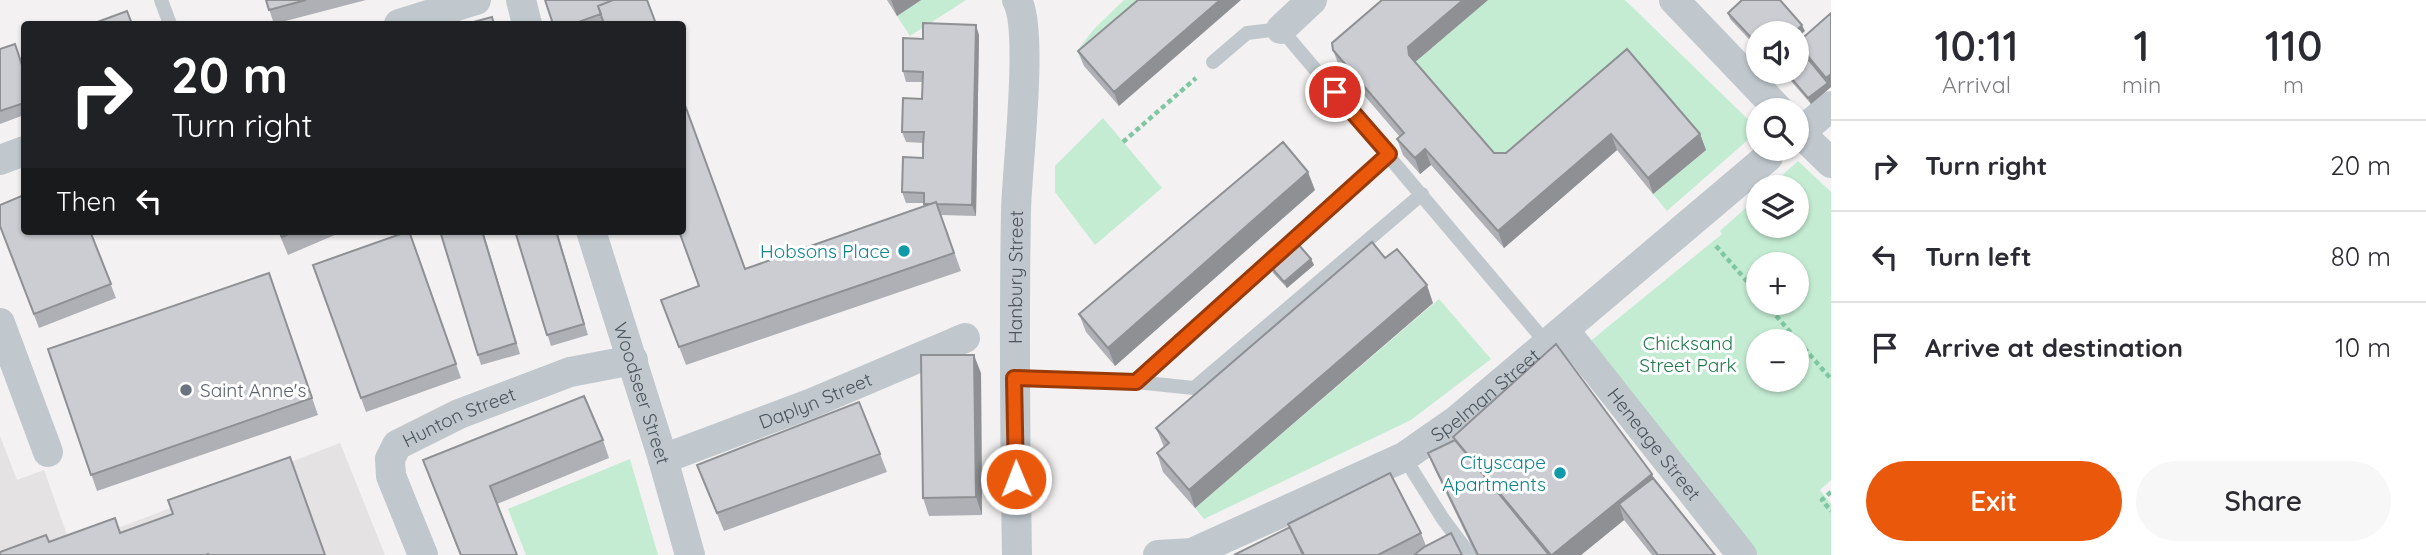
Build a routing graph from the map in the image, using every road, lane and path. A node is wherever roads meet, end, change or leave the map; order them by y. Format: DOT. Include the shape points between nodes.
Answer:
graph roads {
  1 [pos="161,0"];
  2 [pos="476,0"];
  3 [pos="521,0"];
  4 [pos="1312,0"];
  5 [pos="1674,0"];
  6 [pos="1026,3"];
  7 [pos="169,21"];
  8 [pos="409,21"];
  9 [pos="526,21"];
  10 [pos="1281,29"];
  11 [pos="1213,62"];
  12 [pos="1768,98"];
  13 [pos="1831,106"];
  14 [pos="1809,123"];
  15 [pos="1809,141"];
  16 [pos="1123,142"];
  17 [pos="21,152"];
  18 [pos="1389,154"];
  19 [pos="0,160"];
  20 [pos="1763,161"];
  21 [pos="1831,163"];
  22 [pos="1422,194"];
  23 [pos="1694,220"];
  24 [pos="593,235"];
  25 [pos="1746,280"];
  26 [pos="1775,315"];
  27 [pos="0,323"];
  28 [pos="965,338"];
  29 [pos="1557,338"];
  30 [pos="633,360"];
  31 [pos="1014,378"];
  32 [pos="1831,379"];
  33 [pos="1136,382"];
  34 [pos="48,452"];
  35 [pos="1404,457"];
  36 [pos="663,459"];
  37 [pos="1831,492"];
  38 [pos="1831,511"];
  39 [pos="1192,554"];
  40 [pos="423,555"];
  41 [pos="690,555"];
  42 [pos="1017,555"];
  43 [pos="1158,555"];
  44 [pos="1469,555"];
  45 [pos="1742,555"];
  1 -- 7 [label="lane"];
  2 -- 8 [label="street"];
  3 -- 9 [label="street"];
  4 -- 10 [label="street"];
  5 -- 12 [label="street"];
  6 -- 31 [label="street, Hanbury Street"];
  10 -- 11 [label="lane" via="1247,33"];
  10 -- 18 [label="lane"];
  11 -- 16 [label="path"];
  13 -- 14 [label="street"];
  15 -- 21 [label="street"];
  17 -- 19 [label="street"];
  18 -- 22 [label="lane"];
  18 -- 33 [label="lane"];
  20 -- 23 [label="street, Spelman Street"];
  22 -- 29 [label="lane"];
  22 -- 33 [label="lane" via="1194,388"];
  23 -- 25 [label="path"];
  23 -- 29 [label="street, Spelman Street"];
  24 -- 30 [label="street, Woodseer Street"];
  26 -- 32 [label="path"];
  27 -- 34 [label="street"];
  28 -- 36 [label="street, Daplyn Street"];
  29 -- 35 [label="street, Spelman Street" via="1457,421"];
  29 -- 45 [label="street, Heneage Street"];
  30 -- 36 [label="street, Woodseer Street"];
  30 -- 40 [label="street, Hunton Street" via="570,372 459,414 397,445 390,459 391,476"];
  31 -- 33 [label="lane"];
  31 -- 42 [label="street, Hanbury Street"];
  35 -- 39 [label="street, Spelman Street"];
  35 -- 44 [label="lane"];
  36 -- 41 [label="street, Woodseer Street"];
  37 -- 38 [label="path" via="1822,500"];
  39 -- 43 [label="street, Spelman Street"];
}
